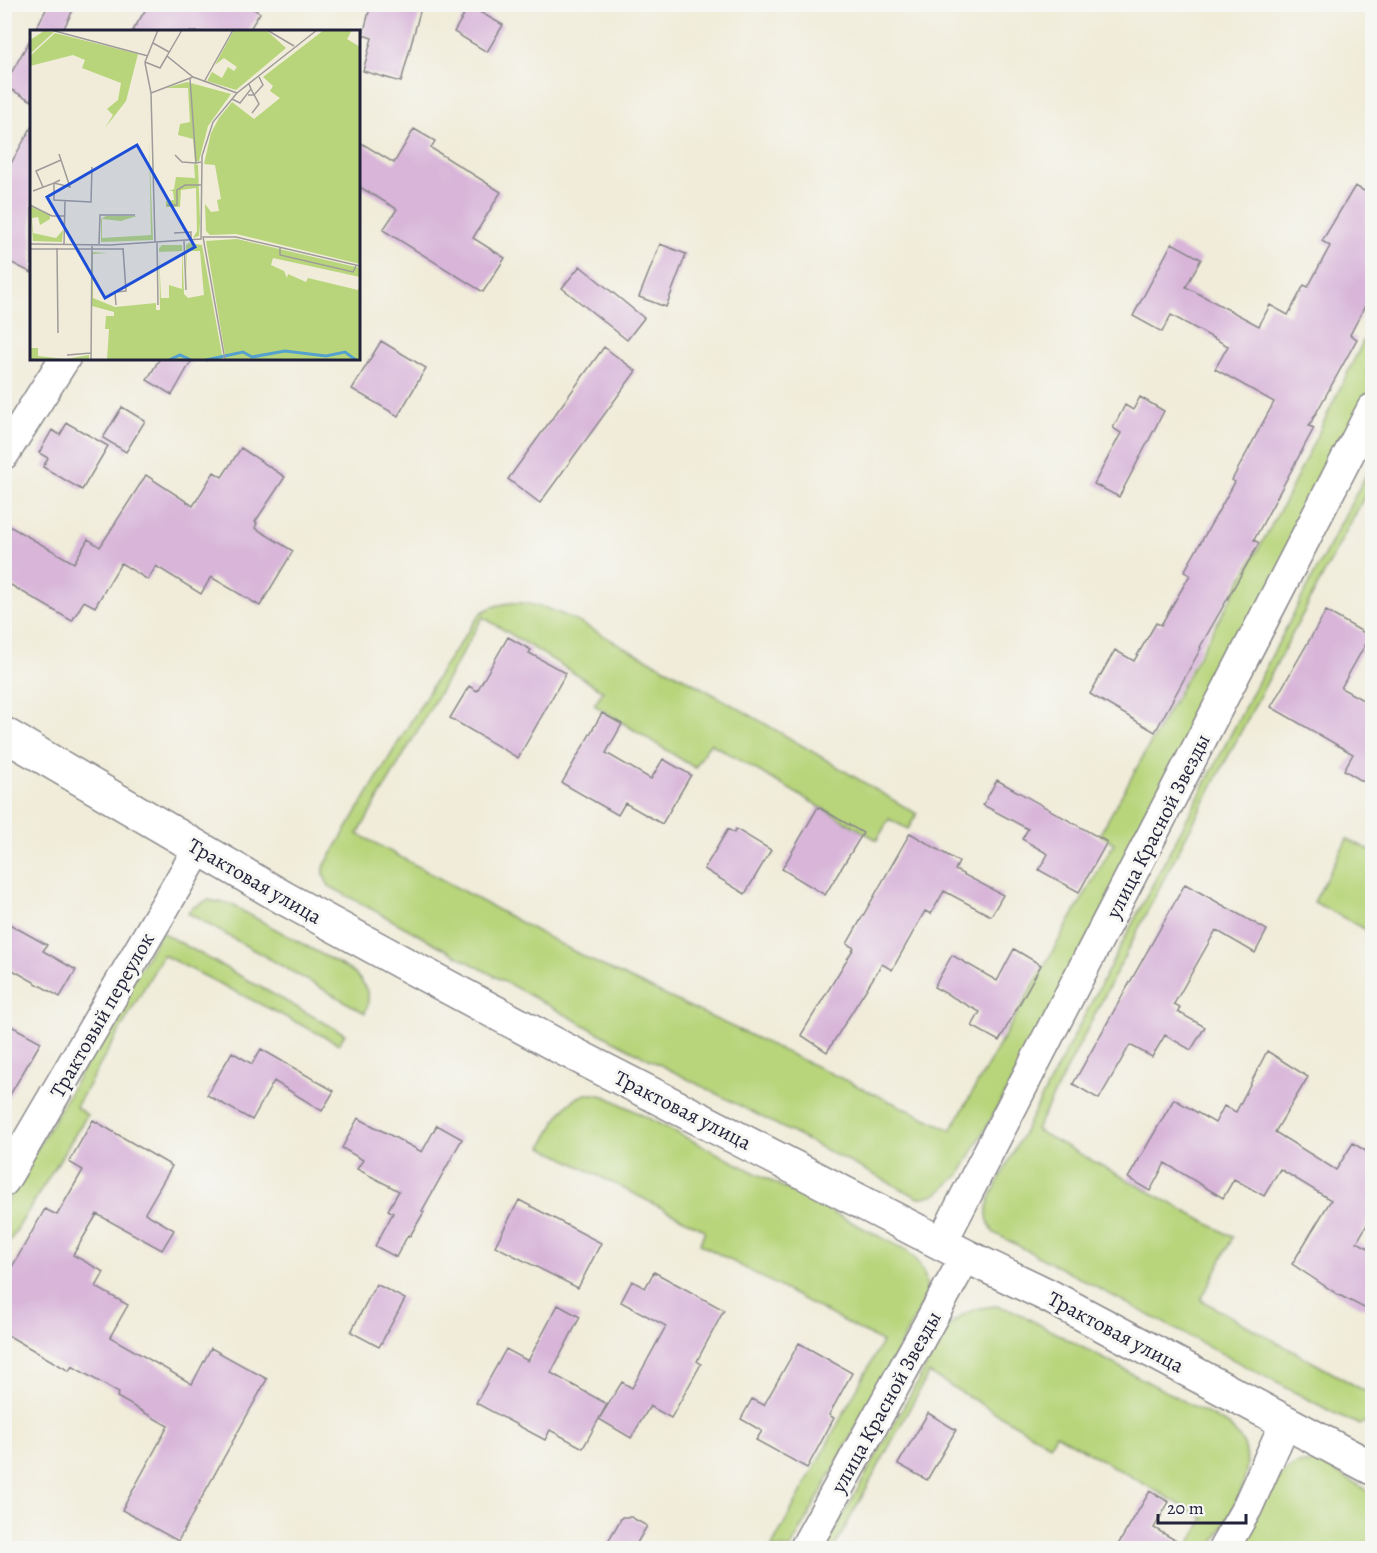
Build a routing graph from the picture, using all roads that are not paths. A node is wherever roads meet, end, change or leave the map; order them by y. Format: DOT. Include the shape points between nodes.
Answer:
graph roads {
  1 [pos="63,360"];
  2 [pos="1372,409"];
  3 [pos="4,454"];
  4 [pos="4,734"];
  5 [pos="199,848"];
  6 [pos="4,1181"];
  7 [pos="954,1249"];
  8 [pos="1286,1421"];
  9 [pos="1372,1468"];
  10 [pos="805,1548"];
  11 [pos="1224,1548"];
  1 -- 3 [label="street"];
  2 -- 7 [label="street, улица Красной Звезды"];
  4 -- 5 [label="highway, Трактовая улица"];
  5 -- 6 [label="street, Трактовый переулок"];
  5 -- 7 [label="highway, Трактовая улица" via="294,904 552,1042"];
  7 -- 8 [label="highway, Трактовая улица"];
  7 -- 10 [label="street, улица Красной Звезды"];
  8 -- 9 [label="highway, Трактовая улица"];
  8 -- 11 [label="street"];
}
